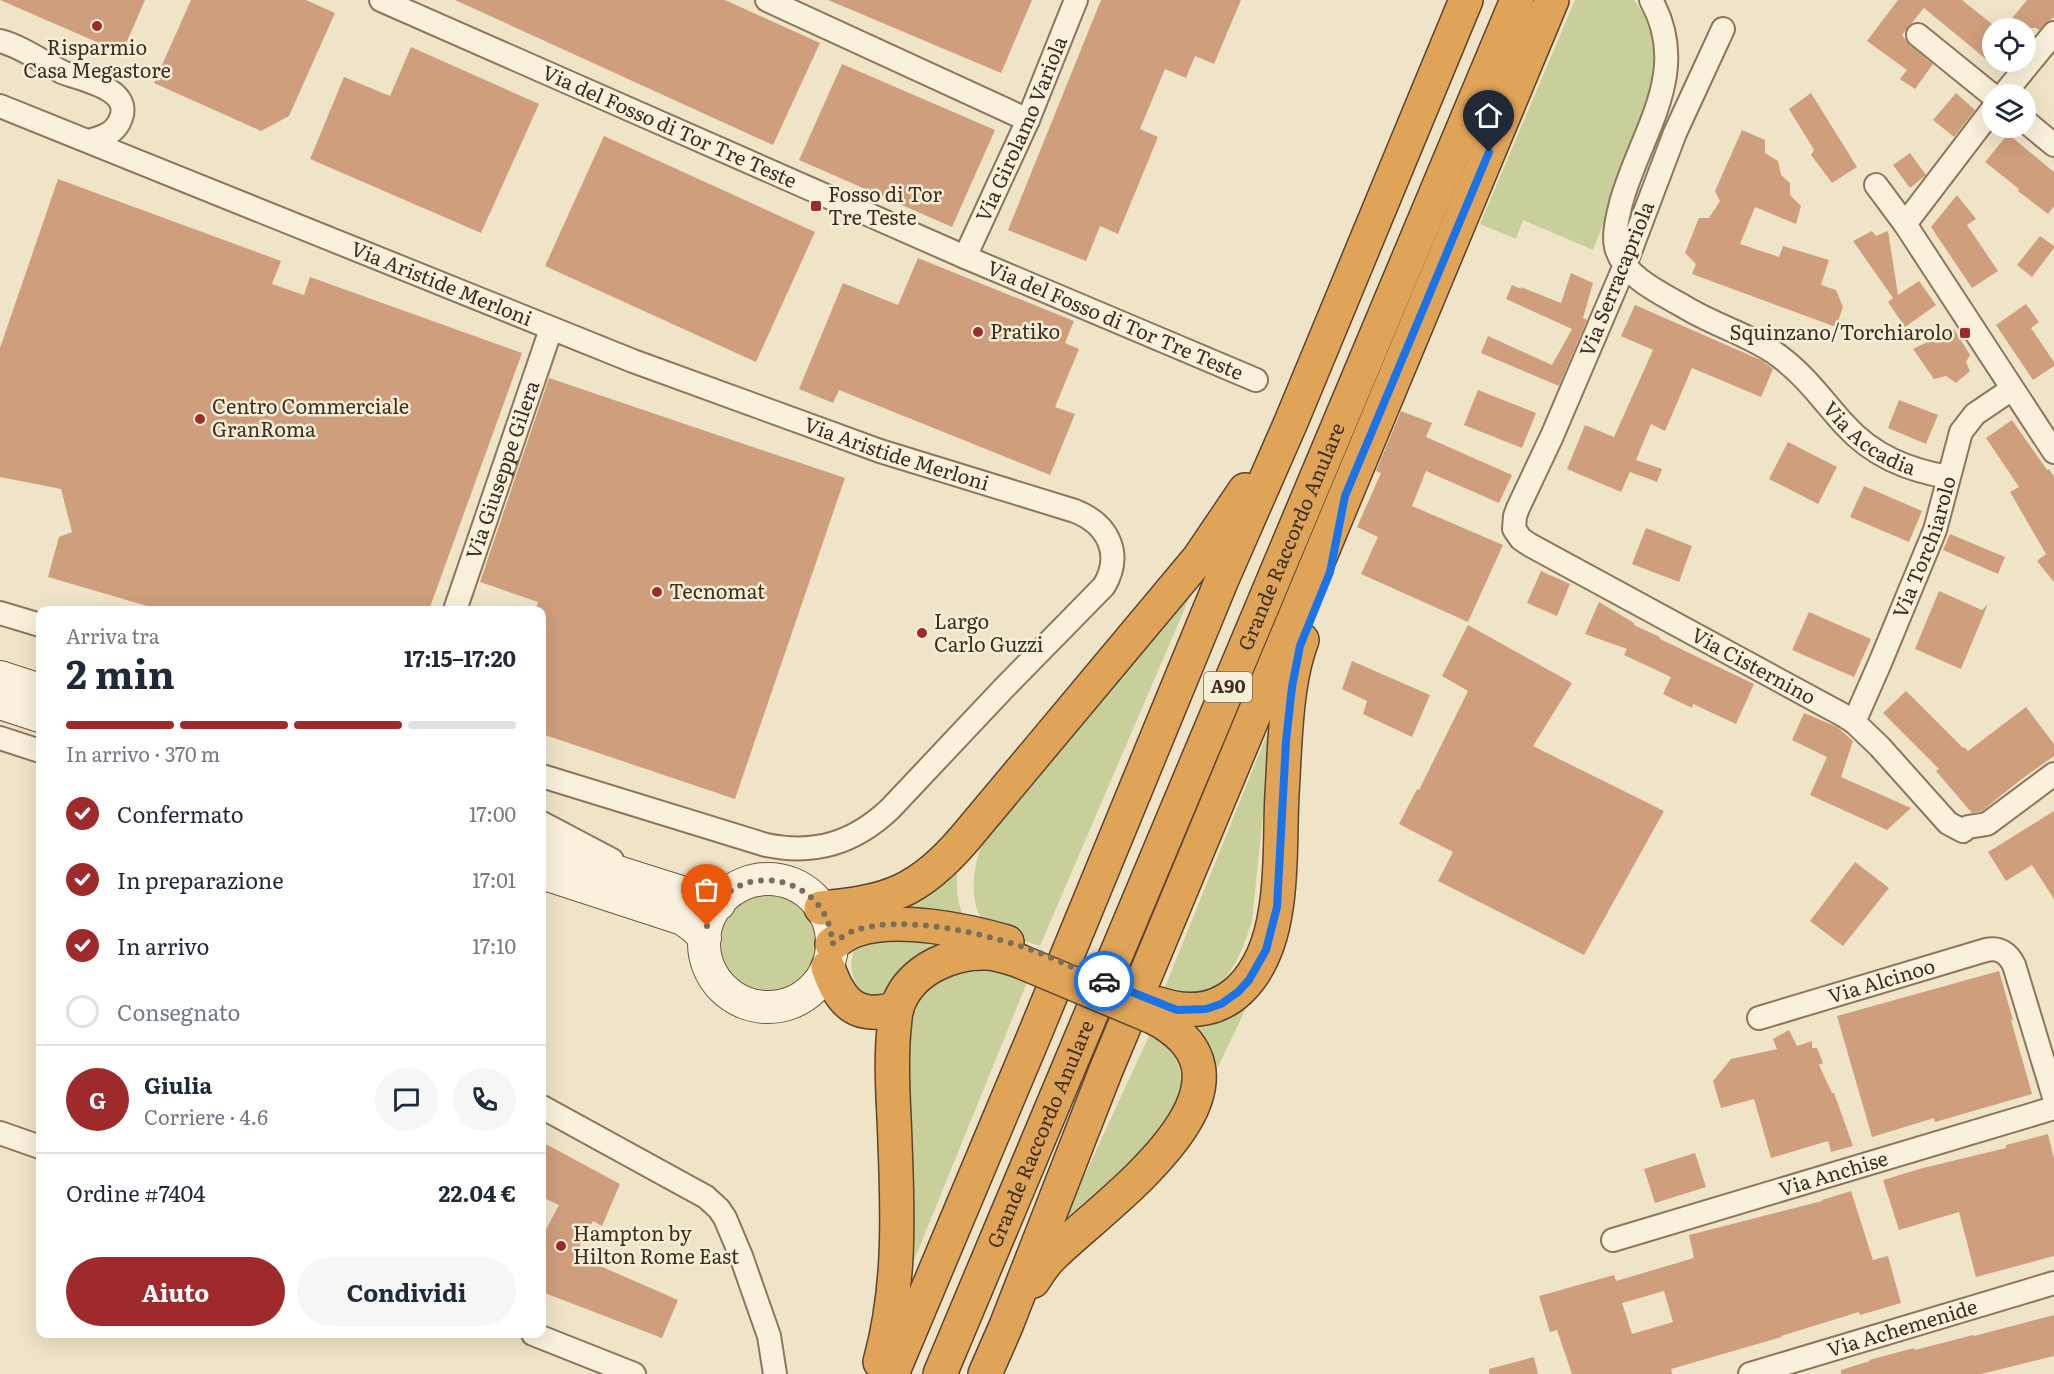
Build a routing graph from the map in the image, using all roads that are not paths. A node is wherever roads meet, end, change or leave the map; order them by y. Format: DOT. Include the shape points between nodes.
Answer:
graph roads {
  1 [pos="381,0"];
  2 [pos="767,0"];
  3 [pos="1076,0"];
  4 [pos="1466,0"];
  5 [pos="1517,0"];
  6 [pos="1552,0"];
  7 [pos="1651,0"];
  8 [pos="1723,29"];
  9 [pos="2054,33"];
  10 [pos="1918,35"];
  11 [pos="1,40"];
  12 [pos="2012,84"];
  13 [pos="1982,87"];
  14 [pos="4,105"];
  15 [pos="1028,120"];
  16 [pos="1982,123"];
  17 [pos="2036,130"];
  18 [pos="89,141"];
  19 [pos="2054,145"];
  20 [pos="1876,184"];
  21 [pos="1905,224"];
  22 [pos="1621,256"];
  23 [pos="965,257"];
  24 [pos="551,329"];
  25 [pos="1256,380"];
  26 [pos="2012,389"];
  27 [pos="1291,422"];
  28 [pos="2054,452"];
  29 [pos="1948,477"];
  30 [pos="1345,496"];
  31 [pos="1514,529"];
  32 [pos="456,606"];
  33 [pos="0,613"];
  34 [pos="36,624"];
  35 [pos="0,666"];
  36 [pos="0,676"];
  37 [pos="36,679"];
  38 [pos="36,689"];
  39 [pos="0,703"];
  40 [pos="36,715"];
  41 [pos="1854,722"];
  42 [pos="0,738"];
  43 [pos="36,750"];
  44 [pos="2054,774"];
  45 [pos="546,777"];
  46 [pos="546,826"];
  47 [pos="546,850"];
  48 [pos="546,874"];
  49 [pos="546,886"];
  50 [pos="655,897"];
  51 [pos="718,904"];
  52 [pos="822,908"];
  53 [pos="705,938"];
  54 [pos="1021,954"];
  55 [pos="830,955"];
  56 [pos="897,1008"];
  57 [pos="1157,1011"];
  58 [pos="1759,1018"];
  59 [pos="2054,1097"];
  60 [pos="2054,1108"];
  61 [pos="546,1109"];
  62 [pos="0,1133"];
  63 [pos="36,1146"];
  64 [pos="1613,1240"];
  65 [pos="2054,1283"];
  66 [pos="1006,1326"];
  67 [pos="543,1338"];
  68 [pos="634,1374"];
  69 [pos="775,1374"];
  70 [pos="877,1374"];
  71 [pos="892,1374"];
  72 [pos="940,1374"];
  73 [pos="985,1374"];
  74 [pos="1749,1374"];
  1 -- 23 [label="street, Via del Fosso di Tor Tre Teste"];
  2 -- 15 [label="street"];
  3 -- 15 [label="street, Via Girolamo Variola"];
  4 -- 27 [label="highway, A90"];
  5 -- 72 [label="highway, Grande Raccordo Anulare / A90"];
  6 -- 30 [label="highway"];
  7 -- 22 [label="street" via="1665,33 1666,76 1657,111 1622,199 1616,228"];
  8 -- 22 [label="street, Via Serracapriola"];
  9 -- 12 [label="street"];
  10 -- 13 [label="street"];
  11 -- 18 [label="street" via="116,94 122,107 116,128"];
  14 -- 18 [label="street, Via Aristide Merloni"];
  15 -- 23 [label="street, Via Girolamo Variola"];
  16 -- 21 [label="street"];
  17 -- 19 [label="street"];
  18 -- 24 [label="street, Via Aristide Merloni"];
  20 -- 21 [label="street"];
  21 -- 26 [label="street"];
  22 -- 29 [label="street, Via Accadia" via="1648,285 1693,313 1777,354 1806,379 1867,446 1896,463"];
  22 -- 31 [label="street, Via Serracapriola" via="1552,436 1518,508"];
  23 -- 25 [label="street, Via del Fosso di Tor Tre Teste"];
  24 -- 32 [label="street, Via Giuseppe Gilera"];
  24 -- 45 [label="street, Via Aristide Merloni" via="880,451 1084,514 1105,531 1112,563 1109,579 1098,593 907,792 876,822 842,841 812,848 766,845"];
  26 -- 28 [label="street"];
  26 -- 29 [label="street, Via Torchiarolo" via="1969,420 1961,432"];
  27 -- 52 [label="highway" via="1199,558 951,854 925,878 898,892 863,903"];
  27 -- 71 [label="highway, A90"];
  29 -- 41 [label="street, Via Torchiarolo" via="1935,530"];
  30 -- 57 [label="highway" via="1330,572 1300,646 1292,687 1277,907 1266,950 1249,980 1221,1004 1206,1009"];
  30 -- 66 [label="highway" via="1106,1070"];
  31 -- 41 [label="street, Via Cisternino" via="1530,545"];
  33 -- 34 [label="street"];
  35 -- 37 [label="street"];
  36 -- 38 [label="main road"];
  39 -- 40 [label="main road"];
  41 -- 44 [label="street, Via Cisternino" via="1948,823 1963,831 1992,821"];
  42 -- 43 [label="street"];
  46 -- 50 [label="street"];
  47 -- 50 [label="main road"];
  48 -- 50 [label="main road"];
  49 -- 50 [label="street"];
  50 -- 51 [label="main road"];
  50 -- 53 [label="main road"];
  51 -- 52 [label="main road" via="743,885 768,880 798,887"];
  51 -- 53 [label="main road" via="708,920"];
  52 -- 55 [label="main road" via="830,924"];
  53 -- 55 [label="main road" via="712,974 728,993 750,1005 775,1007 799,1000 818,983"];
  54 -- 55 [label="highway" via="960,932 904,925 861,928 845,935"];
  54 -- 56 [label="highway" via="987,953 946,959 917,978 902,995"];
  54 -- 57 [label="highway, bridge"];
  55 -- 56 [label="highway" via="836,989 853,1007 876,1012"];
  56 -- 70 [label="highway" via="892,1060 897,1258 889,1328"];
  57 -- 66 [label="highway" via="1183,1036 1197,1062 1197,1094 1187,1118 1147,1170 1051,1256"];
  58 -- 59 [label="street, Via Alcinoo" via="1991,949 2003,951 2014,965"];
  60 -- 64 [label="street, Via Anchise"];
  61 -- 69 [label="street" via="706,1197 719,1209 741,1256 769,1336"];
  62 -- 63 [label="street"];
  65 -- 74 [label="street, Via Achemenide"];
  66 -- 73 [label="highway"];
  67 -- 68 [label="street"];
}
